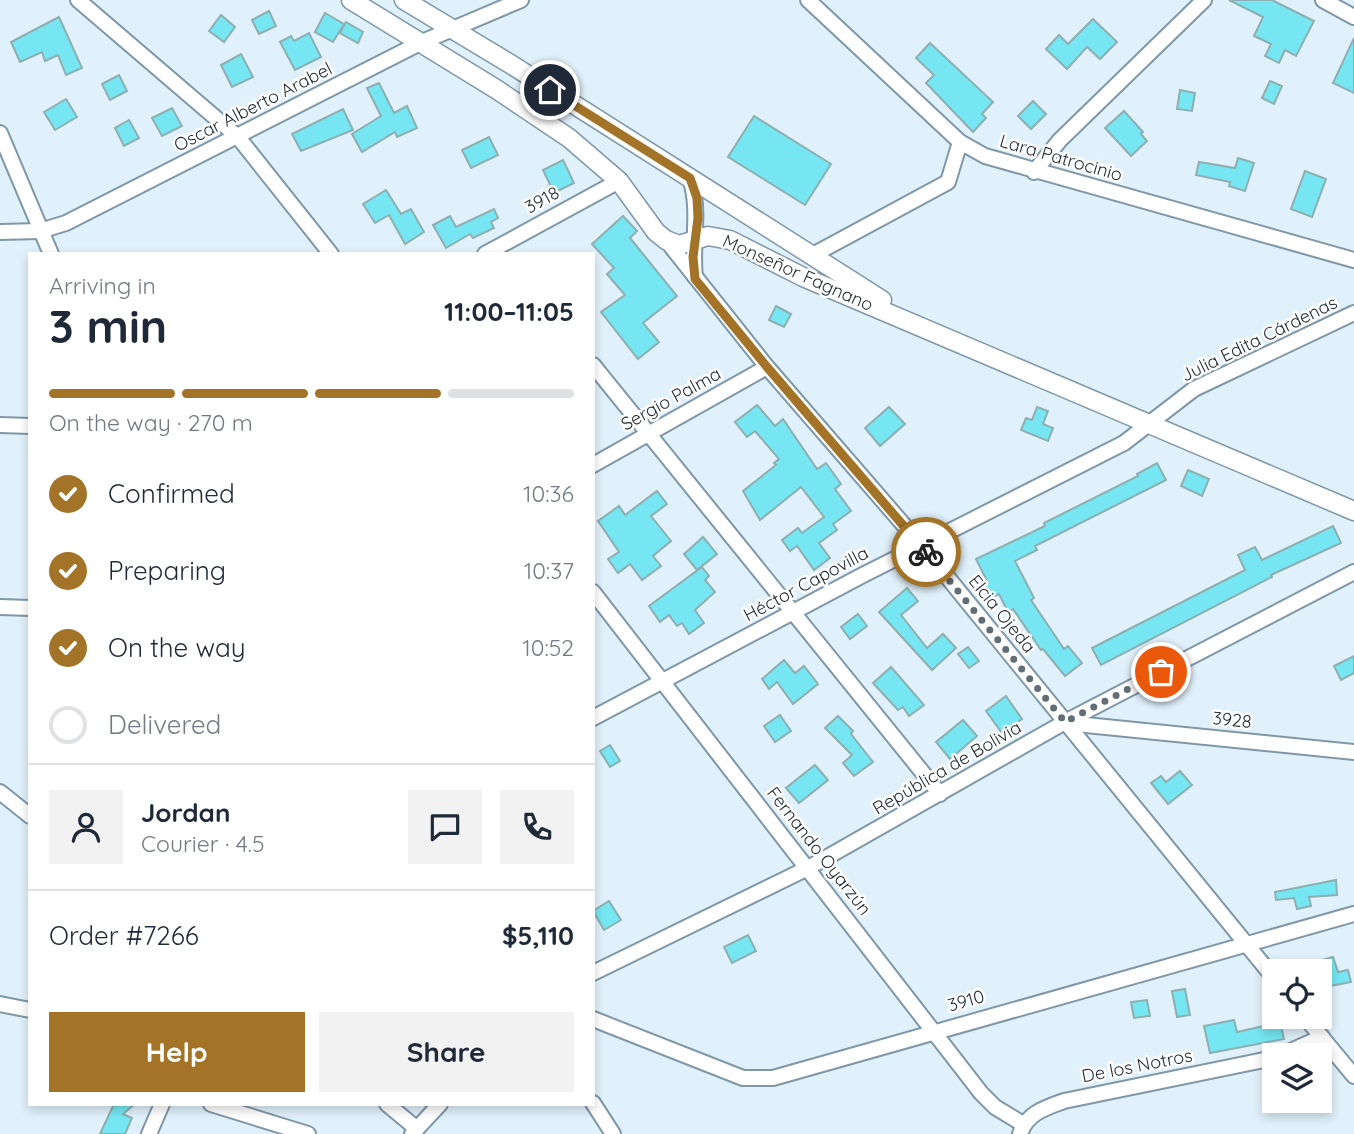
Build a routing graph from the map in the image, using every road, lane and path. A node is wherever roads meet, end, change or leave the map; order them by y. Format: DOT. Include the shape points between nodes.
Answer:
graph roads {
  1 [pos="78,0"];
  2 [pos="352,0"];
  3 [pos="404,0"];
  4 [pos="521,0"];
  5 [pos="808,0"];
  6 [pos="1204,0"];
  7 [pos="1323,0"];
  8 [pos="1354,17"];
  9 [pos="451,28"];
  10 [pos="422,42"];
  11 [pos="0,133"];
  12 [pos="237,137"];
  13 [pos="960,142"];
  14 [pos="1034,172"];
  15 [pos="690,178"];
  16 [pos="619,181"];
  17 [pos="40,231"];
  18 [pos="0,232"];
  19 [pos="696,238"];
  20 [pos="666,240"];
  21 [pos="496,251"];
  22 [pos="50,252"];
  23 [pos="329,252"];
  24 [pos="811,256"];
  25 [pos="1354,260"];
  26 [pos="695,279"];
  27 [pos="1354,313"];
  28 [pos="949,339"];
  29 [pos="595,367"];
  30 [pos="767,367"];
  31 [pos="0,425"];
  32 [pos="1148,425"];
  33 [pos="28,426"];
  34 [pos="649,434"];
  35 [pos="595,464"];
  36 [pos="1354,511"];
  37 [pos="922,546"];
  38 [pos="1354,572"];
  39 [pos="595,595"];
  40 [pos="0,607"];
  41 [pos="28,608"];
  42 [pos="793,612"];
  43 [pos="663,682"];
  44 [pos="595,717"];
  45 [pos="1065,722"];
  46 [pos="1354,752"];
  47 [pos="940,794"];
  48 [pos="3,796"];
  49 [pos="28,799"];
  50 [pos="28,815"];
  51 [pos="808,868"];
  52 [pos="1354,914"];
  53 [pos="1246,943"];
  54 [pos="1262,963"];
  55 [pos="595,972"];
  56 [pos="0,1004"];
  57 [pos="28,1010"];
  58 [pos="595,1020"];
  59 [pos="1315,1029"];
  60 [pos="933,1030"];
  61 [pos="1322,1037"];
  62 [pos="1309,1043"];
  63 [pos="1262,1060"];
  64 [pos="1352,1070"];
  65 [pos="161,1106"];
  66 [pos="217,1106"];
  67 [pos="389,1106"];
  68 [pos="438,1106"];
  69 [pos="595,1106"];
  70 [pos="1022,1129"];
  71 [pos="415,1131"];
  72 [pos="149,1134"];
  73 [pos="308,1134"];
  74 [pos="613,1134"];
  1 -- 12 [label="street"];
  2 -- 10 [label="street"];
  3 -- 9 [label="street, Monseñor Fagnano"];
  4 -- 9 [label="street, Oscar Alberto Arabel"];
  5 -- 13 [label="street, Lara Patrocinio"];
  6 -- 14 [label="street" via="1060,140"];
  7 -- 8 [label="street"];
  9 -- 10 [label="street, Oscar Alberto Arabel"];
  9 -- 15 [label="street, Monseñor Fagnano"];
  10 -- 12 [label="street, Oscar Alberto Arabel"];
  10 -- 16 [label="street" via="569,138"];
  11 -- 17 [label="street"];
  12 -- 17 [label="street, Oscar Alberto Arabel"];
  12 -- 23 [label="street"];
  13 -- 14 [label="street, Lara Patrocinio" via="985,156"];
  13 -- 24 [label="street" via="947,182"];
  14 -- 25 [label="street, Lara Patrocinio"];
  15 -- 19 [label="street" via="697,198"];
  15 -- 24 [label="street, Monseñor Fagnano"];
  16 -- 20 [label="street"];
  16 -- 21 [label="street, 3918"];
  17 -- 18 [label="street, Oscar Alberto Arabel"];
  17 -- 22 [label="street"];
  19 -- 20 [label="street, Monseñor Fagnano" via="680,245"];
  19 -- 26 [label="street"];
  19 -- 28 [label="street, Monseñor Fagnano" via="730,240"];
  20 -- 26 [label="street, Elcia Ojeda"];
  24 -- 28 [label="street, Monseñor Fagnano"];
  26 -- 30 [label="street, Elcia Ojeda"];
  27 -- 32 [label="street, Julia Edita Cárdenas" via="1194,389"];
  28 -- 32 [label="street, Monseñor Fagnano"];
  29 -- 34 [label="street"];
  30 -- 34 [label="street, Sergio Palma"];
  30 -- 37 [label="street, Elcia Ojeda"];
  31 -- 33 [label="street"];
  32 -- 36 [label="street, Monseñor Fagnano"];
  32 -- 37 [label="street, Héctor Capovilla" via="1124,443"];
  34 -- 35 [label="street, Sergio Palma"];
  34 -- 42 [label="street"];
  37 -- 42 [label="street, Héctor Capovilla"];
  37 -- 45 [label="street, Elcia Ojeda"];
  38 -- 45 [label="street, República de Bolivia"];
  39 -- 43 [label="street, Fernando Oyarzún"];
  40 -- 41 [label="street"];
  42 -- 43 [label="street, Héctor Capovilla"];
  42 -- 47 [label="street"];
  43 -- 44 [label="street, Héctor Capovilla"];
  43 -- 51 [label="street, Fernando Oyarzún"];
  45 -- 46 [label="street, 3928"];
  45 -- 47 [label="street, República de Bolivia"];
  45 -- 53 [label="street, Elcia Ojeda"];
  47 -- 51 [label="street, República de Bolivia"];
  48 -- 49 [label="street"];
  48 -- 50 [label="street"];
  51 -- 55 [label="street, República de Bolivia"];
  51 -- 60 [label="street, Fernando Oyarzún"];
  52 -- 53 [label="street, 3910"];
  53 -- 54 [label="street, Elcia Ojeda"];
  53 -- 60 [label="street, 3910"];
  56 -- 57 [label="street"];
  58 -- 60 [label="street, 3910" via="758,1080"];
  59 -- 61 [label="street"];
  60 -- 70 [label="street, Fernando Oyarzún" via="981,1093"];
  61 -- 62 [label="street"];
  61 -- 64 [label="street"];
  63 -- 70 [label="street, De los Notros" via="1064,1101 1038,1111"];
  65 -- 72 [label="street"];
  66 -- 73 [label="street"];
  67 -- 71 [label="street"];
  68 -- 71 [label="street"];
  69 -- 74 [label="street"];
}
